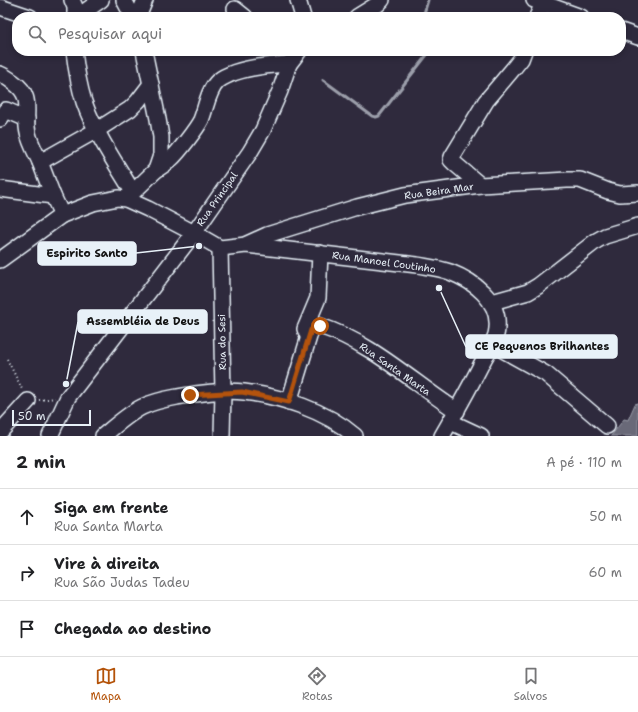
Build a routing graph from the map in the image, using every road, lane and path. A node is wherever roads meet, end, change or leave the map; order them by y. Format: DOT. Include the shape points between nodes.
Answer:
graph roads {
  1 [pos="72,0"];
  2 [pos="101,0"];
  3 [pos="124,0"];
  4 [pos="145,0"];
  5 [pos="298,0"];
  6 [pos="381,2"];
  7 [pos="538,2"];
  8 [pos="563,5"];
  9 [pos="0,7"];
  10 [pos="15,12"];
  11 [pos="76,12"];
  12 [pos="83,12"];
  13 [pos="130,12"];
  14 [pos="140,12"];
  15 [pos="302,12"];
  16 [pos="365,12"];
  17 [pos="537,12"];
  18 [pos="574,12"];
  19 [pos="626,33"];
  20 [pos="638,37"];
  21 [pos="75,56"];
  22 [pos="145,56"];
  23 [pos="291,56"];
  24 [pos="294,56"];
  25 [pos="522,56"];
  26 [pos="0,74"];
  27 [pos="151,84"];
  28 [pos="0,119"];
  29 [pos="27,125"];
  30 [pos="98,130"];
  31 [pos="40,162"];
  32 [pos="156,170"];
  33 [pos="480,185"];
  34 [pos="0,189"];
  35 [pos="638,193"];
  36 [pos="53,196"];
  37 [pos="129,196"];
  38 [pos="62,215"];
  39 [pos="638,226"];
  40 [pos="194,233"];
  41 [pos="246,244"];
  42 [pos="220,248"];
  43 [pos="320,254"];
  44 [pos="0,260"];
  45 [pos="492,302"];
  46 [pos="309,337"];
  47 [pos="492,344"];
  48 [pos="7,359"];
  49 [pos="223,392"];
  50 [pos="68,397"];
  51 [pos="28,401"];
  52 [pos="289,402"];
  53 [pos="454,416"];
  54 [pos="607,426"];
  55 [pos="0,432"];
  56 [pos="50,436"];
  57 [pos="103,436"];
  58 [pos="222,436"];
  59 [pos="355,436"];
  60 [pos="442,436"];
  61 [pos="481,436"];
  1 -- 11 [label="street"];
  2 -- 12 [label="street"];
  3 -- 13 [label="street"];
  4 -- 14 [label="street"];
  5 -- 15 [label="street"];
  6 -- 16 [label="street"];
  7 -- 8 [label="street"];
  7 -- 17 [label="street"];
  8 -- 18 [label="street"];
  9 -- 10 [label="street"];
  19 -- 20 [label="street"];
  21 -- 30 [label="street" via="85,103"];
  22 -- 27 [label="street"];
  23 -- 32 [label="street" via="217,82 211,91 200,122 171,160"];
  24 -- 40 [label="street, Rua Principal" via="280,91 250,152"];
  25 -- 33 [label="street" via="486,101 452,157 454,163"];
  26 -- 29 [label="street" via="24,92"];
  27 -- 30 [label="street" via="130,109"];
  27 -- 32 [label="street" via="161,137 161,155"];
  28 -- 29 [label="street" via="6,110"];
  29 -- 31 [label="street" via="28,137"];
  30 -- 31 [label="street"];
  30 -- 37 [label="street"];
  31 -- 36 [label="street"];
  32 -- 37 [label="street"];
  33 -- 35 [label="street, Rua Beira Mar" via="580,180 620,194"];
  33 -- 41 [label="street, Rua Beira Mar" via="405,195 268,235"];
  34 -- 36 [label="street"];
  36 -- 38 [label="street"];
  37 -- 38 [label="street" via="93,203"];
  37 -- 40 [label="street"];
  38 -- 44 [label="street"];
  39 -- 45 [label="street" via="596,241 528,292"];
  40 -- 42 [label="street"];
  40 -- 50 [label="street, Rua Principal"];
  41 -- 42 [label="street, Rua Manoel Coutinho"];
  41 -- 43 [label="street, Rua Manoel Coutinho"];
  42 -- 49 [label="street, Rua do Sesi"];
  43 -- 45 [label="street, Rua Manoel Coutinho" via="436,268 465,279"];
  43 -- 46 [label="street" via="318,298 305,329"];
  45 -- 47 [label="street" via="496,312 497,328"];
  46 -- 52 [label="street"];
  46 -- 53 [label="street, Rua Santa Marta" via="311,330 320,326 360,344 441,401"];
  47 -- 53 [label="street"];
  47 -- 54 [label="street" via="546,374"];
  48 -- 51 [label="path"];
  49 -- 52 [label="street" via="242,392"];
  49 -- 57 [label="street" via="166,399 142,407"];
  49 -- 58 [label="street, Rua do Sesi"];
  50 -- 51 [label="path"];
  50 -- 56 [label="street, Rua Principal"];
  51 -- 55 [label="street"];
  52 -- 59 [label="street" via="318,412 345,427"];
  53 -- 60 [label="street"];
  53 -- 61 [label="street"];
}
